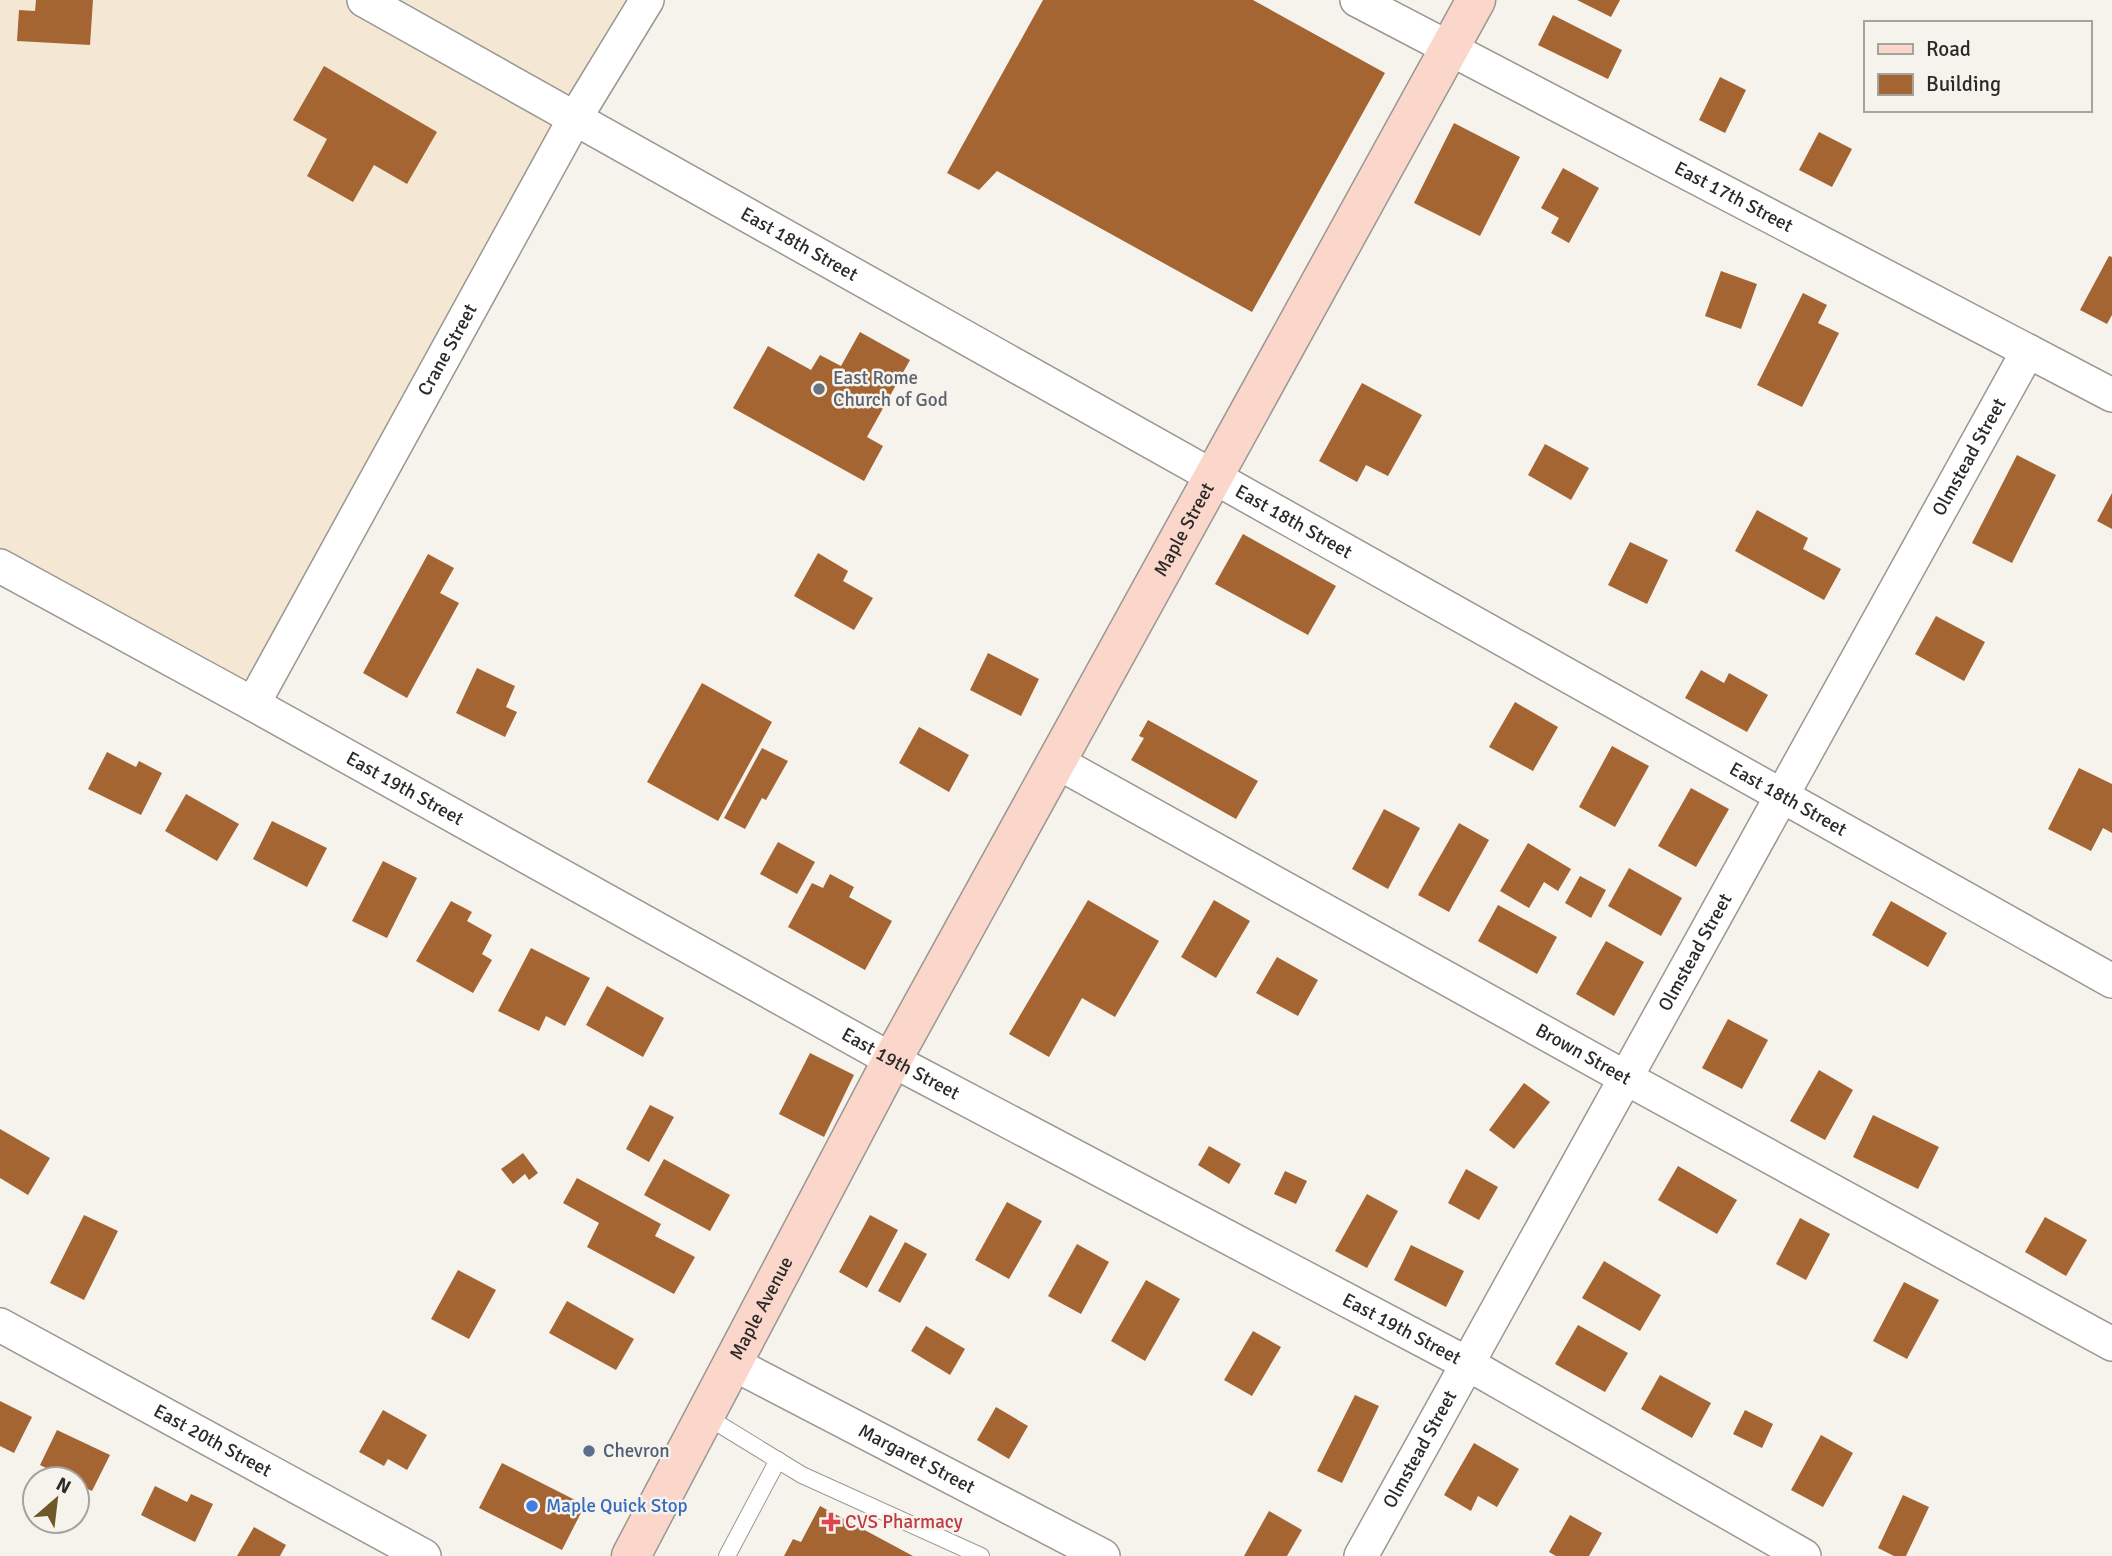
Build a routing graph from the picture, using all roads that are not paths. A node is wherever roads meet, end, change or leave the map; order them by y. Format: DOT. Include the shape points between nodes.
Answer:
graph roads {
  1 [pos="364,0"];
  2 [pos="647,0"];
  3 [pos="1357,0"];
  4 [pos="1476,0"];
  5 [pos="1449,47"];
  6 [pos="575,118"];
  7 [pos="2028,351"];
  8 [pos="2112,395"];
  9 [pos="1213,476"];
  10 [pos="0,566"];
  11 [pos="253,704"];
  12 [pos="1056,762"];
  13 [pos="1782,796"];
  14 [pos="2112,981"];
  15 [pos="892,1060"];
  16 [pos="1626,1078"];
  17 [pos="0,1325"];
  18 [pos="2112,1344"];
  19 [pos="732,1363"];
  20 [pos="1468,1364"];
  21 [pos="704,1415"];
  22 [pos="778,1460"];
  23 [pos="424,1556"];
  24 [pos="631,1556"];
  25 [pos="727,1556"];
  26 [pos="981,1556"];
  27 [pos="1102,1556"];
  28 [pos="1361,1556"];
  29 [pos="1804,1556"];
  1 -- 6 [label="street, East 18th Street"];
  2 -- 6 [label="street, Crane Street"];
  3 -- 5 [label="street, East 17th Street"];
  4 -- 5 [label="main road, Maple Street"];
  5 -- 7 [label="street, East 17th Street"];
  5 -- 9 [label="main road, Maple Street"];
  6 -- 9 [label="street, East 18th Street"];
  6 -- 11 [label="street, Crane Street"];
  7 -- 8 [label="street, East 17th Street"];
  7 -- 13 [label="street, Olmstead Street"];
  9 -- 12 [label="main road, Maple Street"];
  9 -- 13 [label="street, East 18th Street"];
  10 -- 11 [label="street, East 19th Street"];
  11 -- 15 [label="street, East 19th Street"];
  12 -- 15 [label="main road, Maple Street"];
  12 -- 16 [label="street, Brown Street"];
  13 -- 14 [label="street, East 18th Street"];
  13 -- 16 [label="street, Olmstead Street"];
  15 -- 19 [label="main road, Maple Avenue"];
  15 -- 20 [label="street, East 19th Street"];
  16 -- 18 [label="street, Brown Street"];
  16 -- 20 [label="street, Olmstead Street"];
  17 -- 23 [label="street, East 20th Street"];
  19 -- 21 [label="main road, Maple Avenue"];
  19 -- 27 [label="street, Margaret Street"];
  20 -- 28 [label="street, Olmstead Street"];
  20 -- 29 [label="street, East 19th Street"];
  21 -- 22 [label="lane"];
  21 -- 24 [label="main road, Maple Avenue"];
  22 -- 25 [label="lane"];
  22 -- 26 [label="lane"];
}
